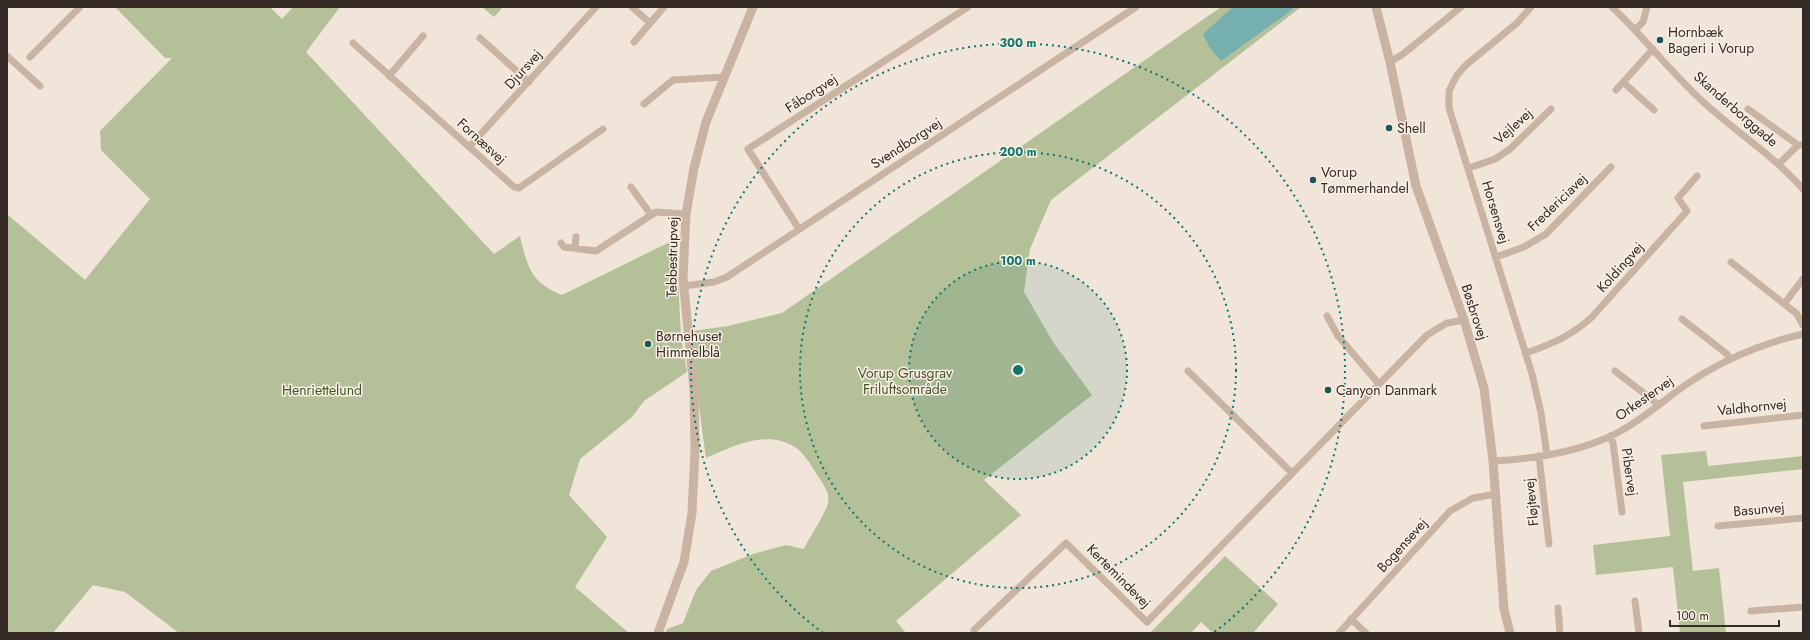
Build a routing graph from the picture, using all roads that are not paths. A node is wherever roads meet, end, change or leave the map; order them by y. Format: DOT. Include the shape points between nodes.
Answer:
graph roads {
  1 [pos="80,7"];
  2 [pos="596,7"];
  3 [pos="632,7"];
  4 [pos="664,7"];
  5 [pos="753,7"];
  6 [pos="968,7"];
  7 [pos="1136,7"];
  8 [pos="1376,7"];
  9 [pos="1461,7"];
  10 [pos="1531,7"];
  11 [pos="1612,7"];
  12 [pos="1647,7"];
  13 [pos="650,23"];
  14 [pos="1636,30"];
  15 [pos="423,36"];
  16 [pos="480,38"];
  17 [pos="634,42"];
  18 [pos="352,43"];
  19 [pos="1653,49"];
  20 [pos="7,56"];
  21 [pos="30,56"];
  22 [pos="1390,62"];
  23 [pos="389,76"];
  24 [pos="724,77"];
  25 [pos="529,82"];
  26 [pos="1623,82"];
  27 [pos="40,86"];
  28 [pos="1616,90"];
  29 [pos="644,104"];
  30 [pos="1551,109"];
  31 [pos="1748,109"];
  32 [pos="1654,110"];
  33 [pos="603,129"];
  34 [pos="1800,145"];
  35 [pos="469,148"];
  36 [pos="1780,163"];
  37 [pos="1611,167"];
  38 [pos="1469,168"];
  39 [pos="1697,176"];
  40 [pos="631,187"];
  41 [pos="1803,189"];
  42 [pos="686,214"];
  43 [pos="651,215"];
  44 [pos="799,229"];
  45 [pos="576,237"];
  46 [pos="561,243"];
  47 [pos="575,248"];
  48 [pos="1496,258"];
  49 [pos="1731,262"];
  50 [pos="1803,279"];
  51 [pos="684,286"];
  52 [pos="1784,304"];
  53 [pos="1327,316"];
  54 [pos="1682,319"];
  55 [pos="1464,320"];
  56 [pos="1803,325"];
  57 [pos="1803,334"];
  58 [pos="1526,353"];
  59 [pos="1730,359"];
  60 [pos="1188,371"];
  61 [pos="1615,371"];
  62 [pos="1378,384"];
  63 [pos="1659,406"];
  64 [pos="1803,415"];
  65 [pos="1704,426"];
  66 [pos="1610,436"];
  67 [pos="1547,455"];
  68 [pos="1539,456"];
  69 [pos="1493,461"];
  70 [pos="1292,473"];
  71 [pos="1496,494"];
  72 [pos="1622,512"];
  73 [pos="1803,518"];
  74 [pos="1718,526"];
  75 [pos="1549,544"];
  76 [pos="1635,601"];
  77 [pos="1803,607"];
  78 [pos="1558,608"];
  79 [pos="1751,611"];
  80 [pos="1351,620"];
  81 [pos="974,630"];
  82 [pos="658,633"];
  83 [pos="1339,633"];
  84 [pos="1366,633"];
  85 [pos="1510,633"];
  86 [pos="1560,633"];
  87 [pos="1639,633"];
  1 -- 21 [label="street"];
  2 -- 25 [label="street, Djursvej"];
  3 -- 13 [label="street"];
  4 -- 13 [label="street"];
  5 -- 24 [label="street, Tebbestrupvej"];
  6 -- 44 [label="street, Fåborgvej" via="748,149"];
  7 -- 44 [label="street, Svendborgvej"];
  8 -- 22 [label="street, Bøsbrovej"];
  9 -- 22 [label="street"];
  10 -- 38 [label="street, Horsensvej" via="1517,23 1466,65 1457,75 1450,91 1449,108"];
  11 -- 14 [label="street, Skanderborggade"];
  12 -- 14 [label="street" via="1643,22"];
  13 -- 17 [label="street"];
  14 -- 19 [label="street, Skanderborggade"];
  15 -- 23 [label="street"];
  16 -- 25 [label="street"];
  18 -- 23 [label="street, Fornæsvej"];
  19 -- 26 [label="street"];
  19 -- 36 [label="street, Skanderborggade" via="1701,99"];
  20 -- 27 [label="street"];
  22 -- 55 [label="street, Bøsbrovej" via="1416,186"];
  23 -- 35 [label="street, Fornæsvej"];
  24 -- 29 [label="street" via="678,78"];
  24 -- 42 [label="street, Tebbestrupvej" via="701,138"];
  25 -- 35 [label="street, Djursvej"];
  26 -- 28 [label="street"];
  26 -- 32 [label="street"];
  30 -- 38 [label="street, Vejlevej" via="1510,149 1495,159"];
  31 -- 34 [label="street"];
  33 -- 35 [label="street, Fornæsvej" via="519,188 514,187"];
  34 -- 36 [label="street"];
  36 -- 41 [label="street, Skanderborggade"];
  37 -- 48 [label="street, Fredericiavej" via="1546,234 1524,247"];
  38 -- 48 [label="street, Horsensvej"];
  39 -- 58 [label="street, Koldingvej" via="1678,198 1688,211 1592,317 1576,331 1555,343"];
  40 -- 43 [label="street"];
  42 -- 43 [label="street" via="656,212"];
  42 -- 51 [label="street, Tebbestrupvej"];
  43 -- 47 [label="street" via="596,251"];
  44 -- 51 [label="street, Svendborgvej" via="728,277 714,282"];
  45 -- 47 [label="street"];
  46 -- 47 [label="street" via="564,247"];
  48 -- 58 [label="street, Horsensvej"];
  49 -- 52 [label="street"];
  50 -- 52 [label="street"];
  51 -- 82 [label="street, Tebbestrupvej" via="694,389 692,513 684,562"];
  52 -- 56 [label="street" via="1797,314"];
  53 -- 62 [label="street" via="1338,336"];
  54 -- 59 [label="street"];
  55 -- 62 [label="street, Kertemindevej" via="1447,323 1427,335"];
  55 -- 69 [label="street, Bøsbrovej" via="1484,388"];
  57 -- 59 [label="street, Orkestervej" via="1755,348"];
  58 -- 67 [label="street, Horsensvej" via="1541,413"];
  59 -- 63 [label="street, Orkestervej" via="1696,378"];
  60 -- 70 [label="street"];
  61 -- 63 [label="street"];
  62 -- 70 [label="street, Kertemindevej"];
  63 -- 66 [label="street, Orkestervej"];
  64 -- 65 [label="street, Valdhornvej"];
  66 -- 67 [label="street, Orkestervej" via="1578,448"];
  66 -- 72 [label="street, Pibervej" via="1613,442"];
  67 -- 68 [label="street, Orkestervej"];
  68 -- 69 [label="street, Orkestervej"];
  68 -- 75 [label="street, Fløjtevej"];
  69 -- 71 [label="street, Bøsbrovej"];
  70 -- 81 [label="street, Kertemindevej" via="1147,622 1066,543"];
  71 -- 80 [label="street, Bogensevej" via="1474,498 1450,511"];
  71 -- 85 [label="street, Bøsbrovej" via="1504,609"];
  73 -- 74 [label="street, Basunvej"];
  76 -- 87 [label="street"];
  77 -- 79 [label="street"];
  78 -- 86 [label="street"];
  80 -- 83 [label="street, Bogensevej"];
  80 -- 84 [label="street"];
}
